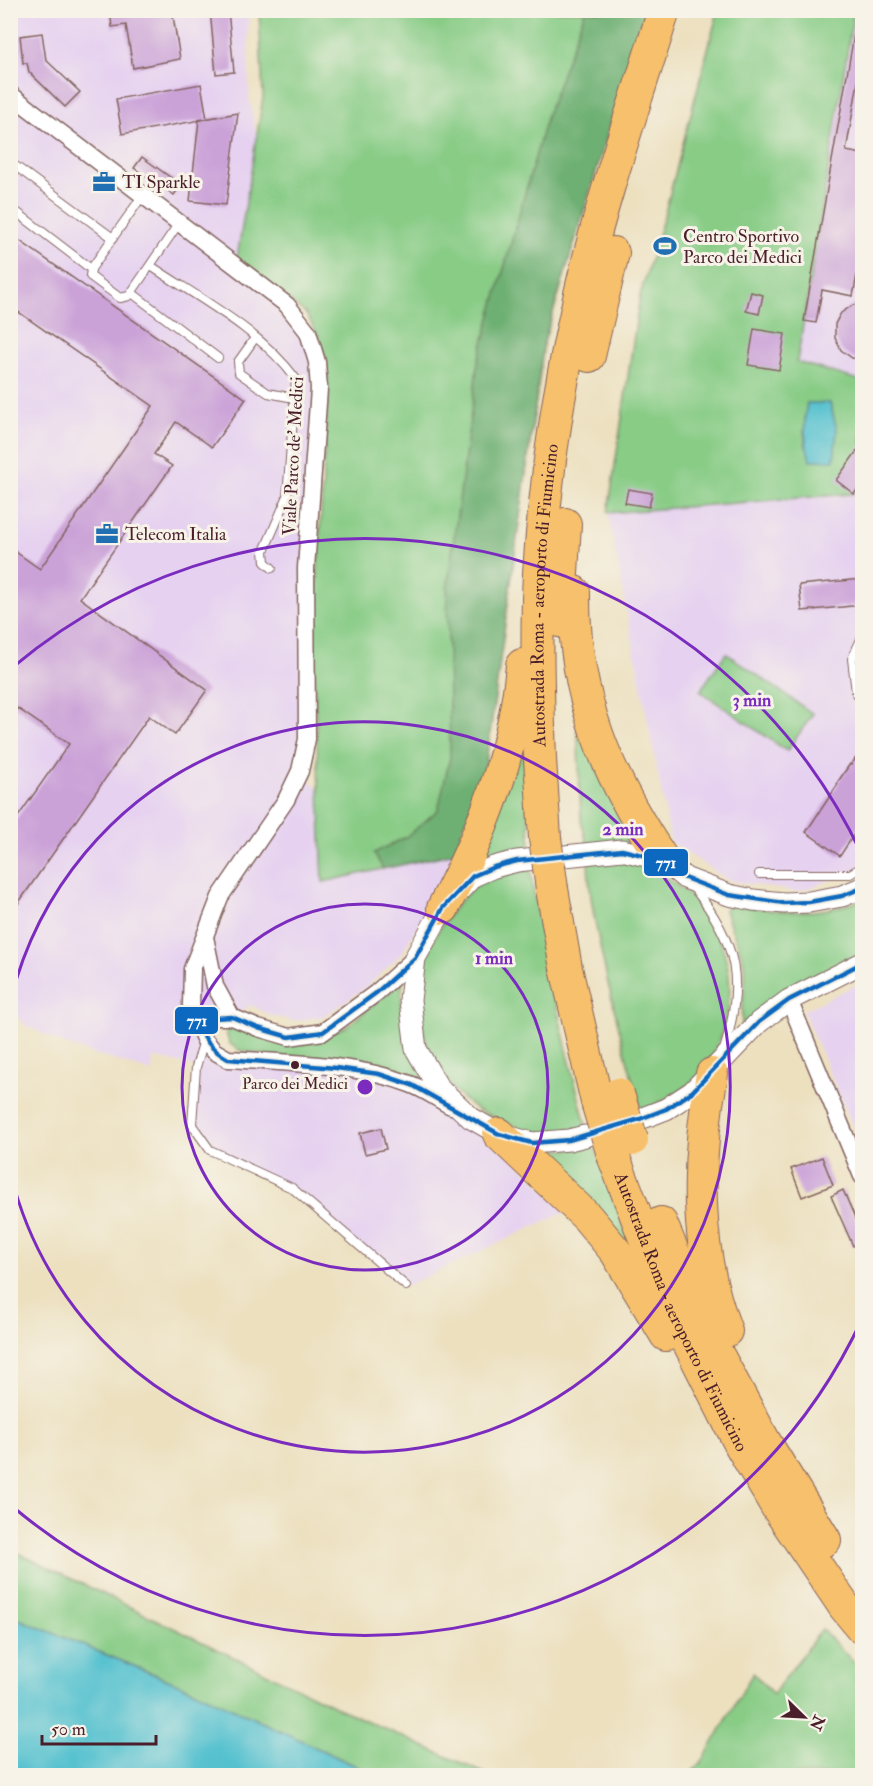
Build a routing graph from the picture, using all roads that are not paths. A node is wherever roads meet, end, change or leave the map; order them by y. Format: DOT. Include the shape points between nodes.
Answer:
graph roads {
  1 [pos="664,10"];
  2 [pos="686,10"];
  3 [pos="10,94"];
  4 [pos="10,162"];
  5 [pos="143,195"];
  6 [pos="10,207"];
  7 [pos="179,223"];
  8 [pos="113,238"];
  9 [pos="151,266"];
  10 [pos="91,269"];
  11 [pos="132,293"];
  12 [pos="255,338"];
  13 [pos="218,358"];
  14 [pos="294,398"];
  15 [pos="566,510"];
  16 [pos="272,568"];
  17 [pos="539,574"];
  18 [pos="862,638"];
  19 [pos="862,702"];
  20 [pos="550,759"];
  21 [pos="862,867"];
  22 [pos="674,869"];
  23 [pos="759,874"];
  24 [pos="862,888"];
  25 [pos="443,908"];
  26 [pos="206,938"];
  27 [pos="415,958"];
  28 [pos="862,963"];
  29 [pos="789,1000"];
  30 [pos="232,1017"];
  31 [pos="196,1019"];
  32 [pos="204,1039"];
  33 [pos="717,1066"];
  34 [pos="471,1118"];
  35 [pos="640,1119"];
  36 [pos="499,1134"];
  37 [pos="585,1136"];
  38 [pos="862,1176"];
  39 [pos="406,1286"];
  40 [pos="753,1444"];
  41 [pos="862,1596"];
  42 [pos="862,1628"];
  1 -- 17 [label="highway, Autostrada Roma - aeroporto di Fiumicino" via="580,293 547,482"];
  2 -- 15 [label="highway, Autostrada Roma - aeroporto di Fiumicino" via="605,283 587,369"];
  3 -- 5 [label="street, Viale Parco de' Medici"];
  4 -- 8 [label="lane"];
  5 -- 7 [label="street, Viale Parco de' Medici"];
  5 -- 8 [label="lane"];
  6 -- 10 [label="lane"];
  7 -- 9 [label="lane"];
  7 -- 26 [label="street, Viale Parco de' Medici" via="287,305 308,332 317,362 319,389 306,568 307,739 300,771 286,800 220,897"];
  8 -- 10 [label="lane"];
  9 -- 11 [label="lane"];
  9 -- 12 [label="lane"];
  10 -- 11 [label="lane" via="90,276 120,298"];
  11 -- 13 [label="lane"];
  12 -- 14 [label="lane" via="296,379"];
  12 -- 14 [label="lane" via="238,362 239,373 268,393"];
  14 -- 16 [label="lane" via="287,498 264,551"];
  15 -- 20 [label="highway, Autostrada Roma - aeroporto di Fiumicino"];
  15 -- 22 [label="highway" via="573,537 578,657 588,709 624,797"];
  17 -- 20 [label="highway, Autostrada Roma - aeroporto di Fiumicino" via="537,684"];
  17 -- 25 [label="highway" via="528,600 520,688 508,743 478,833"];
  18 -- 19 [label="lane" via="852,659 856,692"];
  20 -- 40 [label="highway, Autostrada Roma - aeroporto di Fiumicino, bridge" via="562,887 586,962 602,1033 608,1098 624,1154 650,1195"];
  21 -- 23 [label="lane" via="850,874"];
  22 -- 24 [label="street" via="729,895 784,903 809,903"];
  22 -- 25 [label="street" via="622,850 517,861 473,876"];
  22 -- 33 [label="lane" via="724,930 733,958 736,991 731,1026"];
  25 -- 27 [label="street"];
  26 -- 30 [label="street, Viale Parco de' Medici" via="215,986"];
  26 -- 31 [label="street, Viale Parco de' Medici" via="192,969 191,1005"];
  27 -- 30 [label="street" via="323,1032 289,1036"];
  27 -- 34 [label="street" via="410,1000 416,1049 438,1087"];
  28 -- 29 [label="street"];
  29 -- 33 [label="street" via="759,1022"];
  29 -- 38 [label="street"];
  30 -- 31 [label="street"];
  31 -- 32 [label="street, Viale Parco de' Medici"];
  32 -- 34 [label="street, Viale Parco de' Medici" via="214,1052 228,1059 379,1074 412,1085"];
  32 -- 39 [label="lane" via="196,1067 192,1125 210,1150 292,1188"];
  33 -- 35 [label="street" via="693,1092"];
  33 -- 40 [label="highway" via="704,1116 701,1152 704,1246 724,1327 758,1409"];
  34 -- 36 [label="street"];
  36 -- 37 [label="street" via="532,1143"];
  36 -- 40 [label="highway" via="586,1217 616,1252 720,1422"];
  40 -- 41 [label="highway, Autostrada Roma - aeroporto di Fiumicino" via="794,1491"];
  40 -- 42 [label="highway, Autostrada Roma - aeroporto di Fiumicino" via="777,1507"];
}
